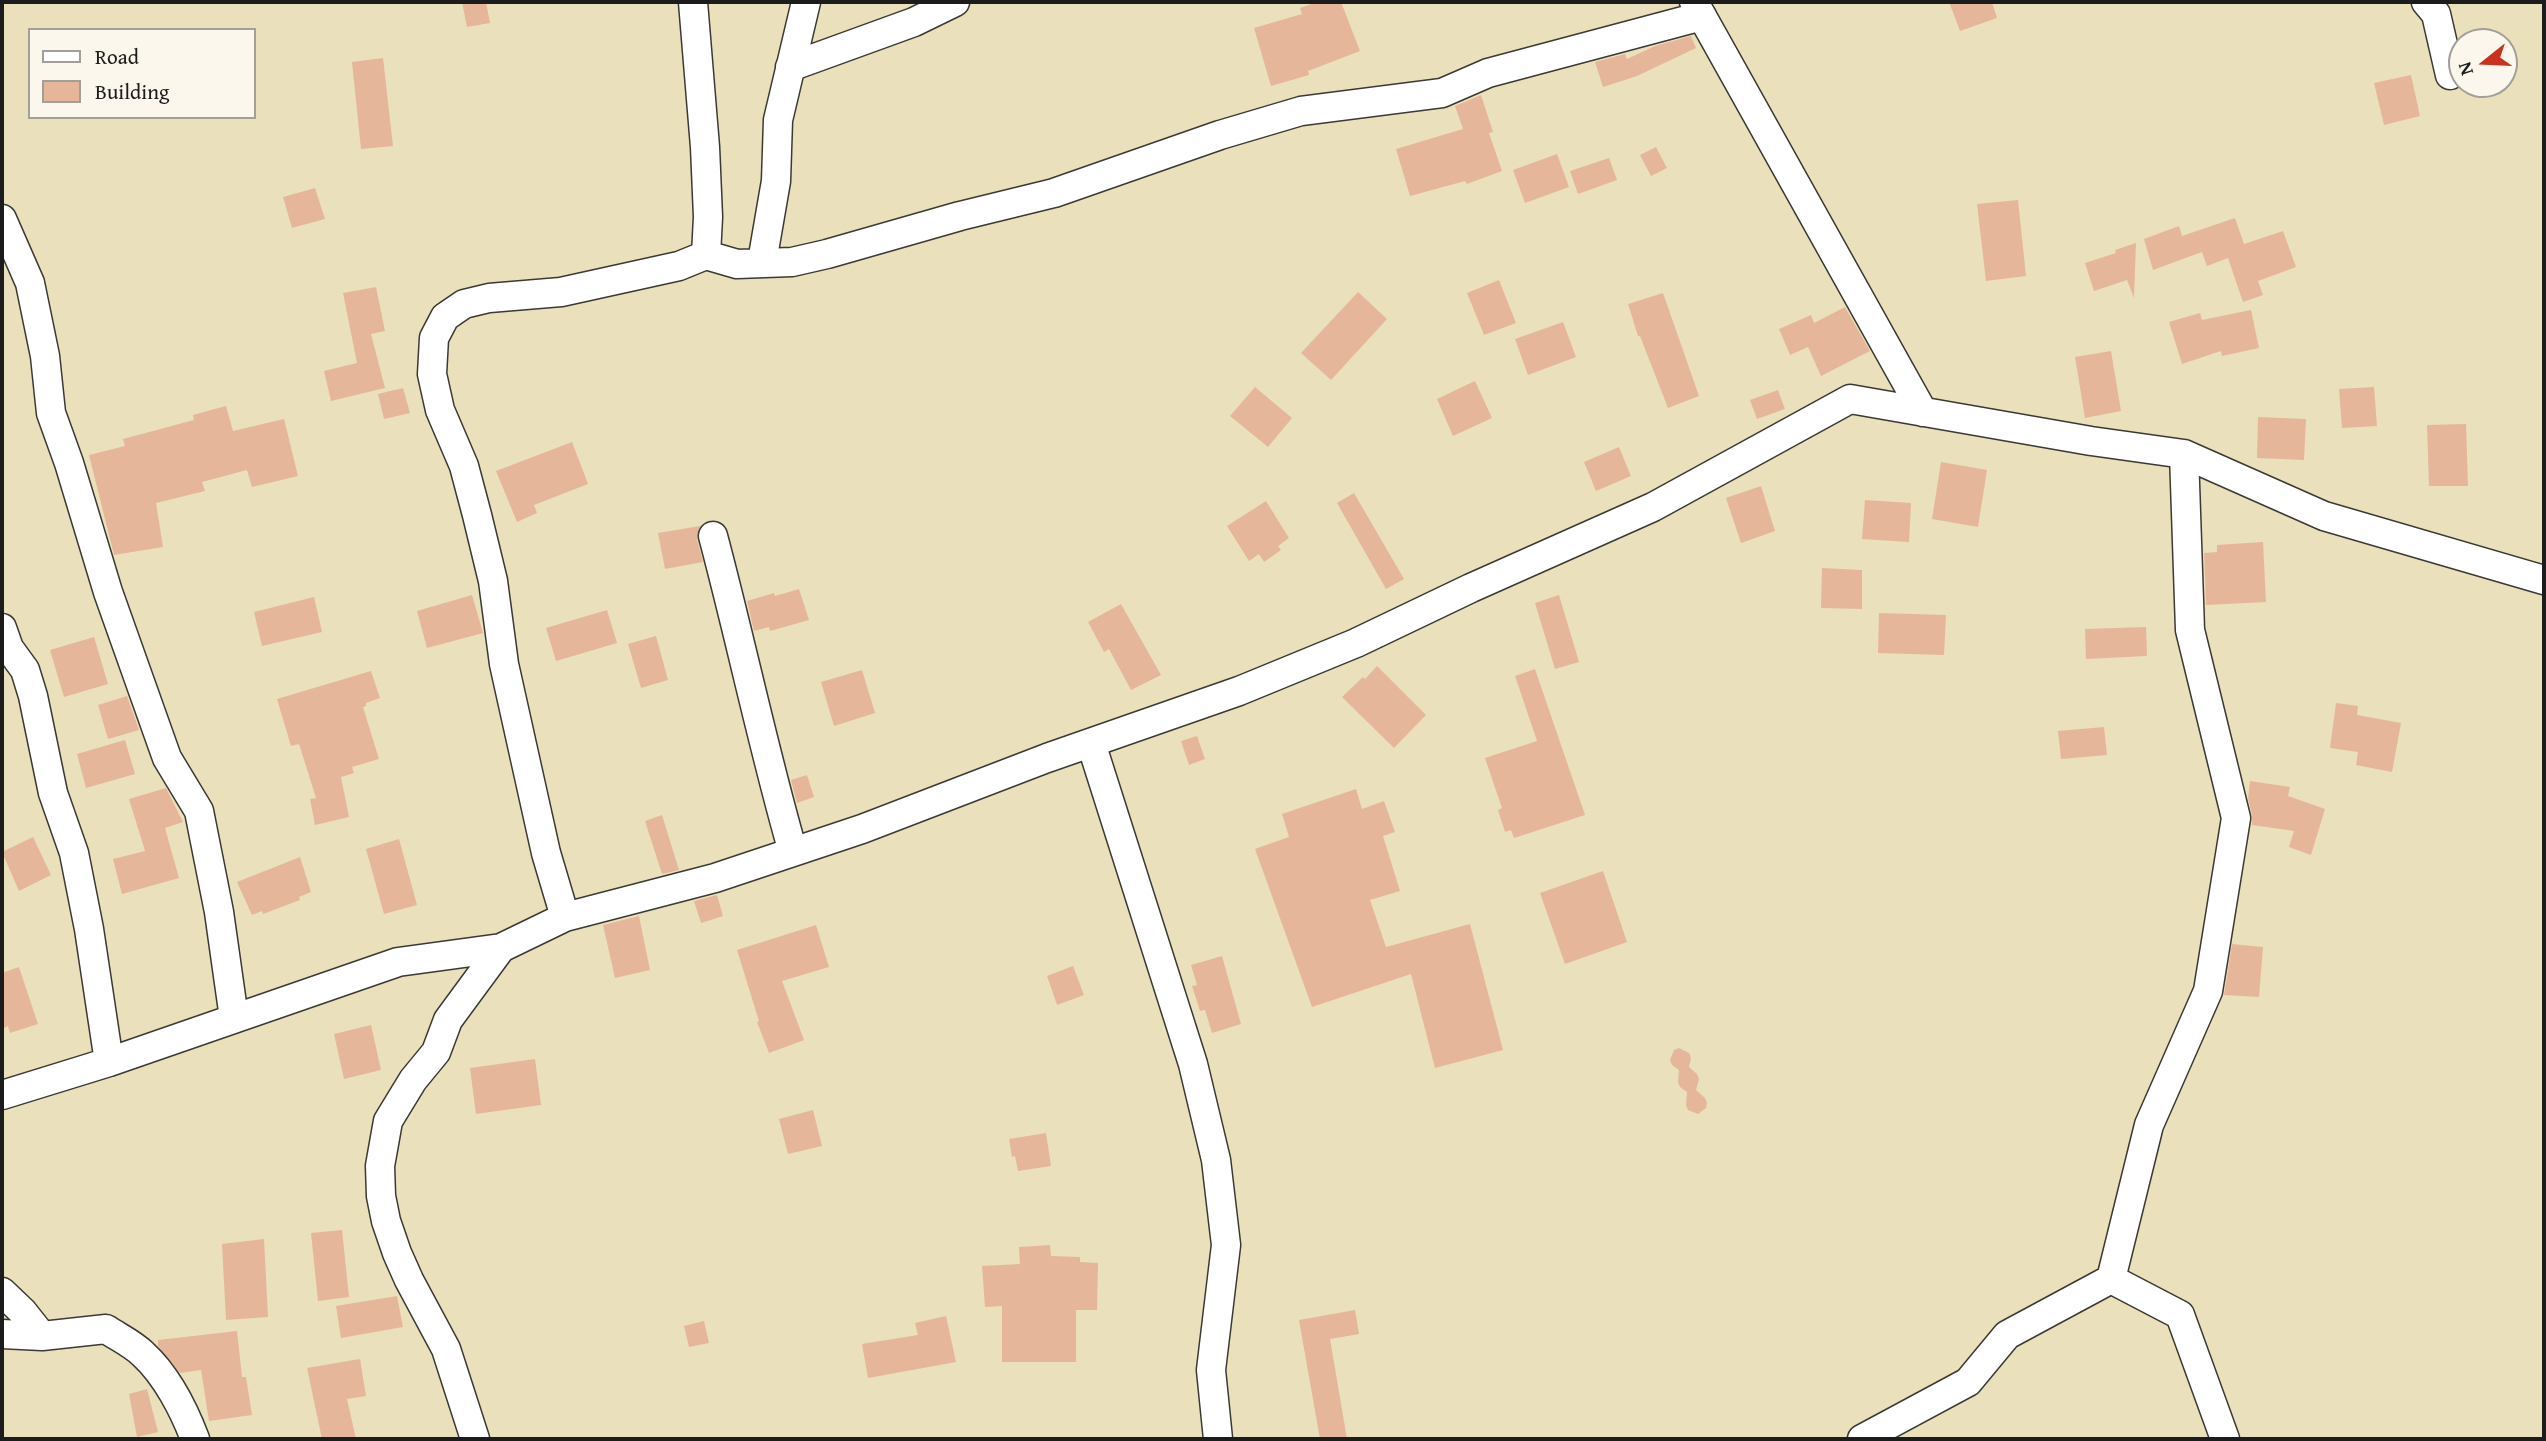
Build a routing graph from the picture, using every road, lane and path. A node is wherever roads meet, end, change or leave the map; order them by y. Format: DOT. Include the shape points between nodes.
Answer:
graph roads {
  1 [pos="693,2"];
  2 [pos="806,2"];
  3 [pos="955,2"];
  4 [pos="2426,2"];
  5 [pos="1698,9"];
  6 [pos="2448,66"];
  7 [pos="790,67"];
  8 [pos="2,219"];
  9 [pos="706,255"];
  10 [pos="762,262"];
  11 [pos="1923,412"];
  12 [pos="2184,454"];
  13 [pos="713,536"];
  14 [pos="2544,580"];
  15 [pos="2,628"];
  16 [pos="1091,743"];
  17 [pos="793,852"];
  18 [pos="565,918"];
  19 [pos="501,948"];
  20 [pos="234,1018"];
  21 [pos="109,1062"];
  22 [pos="2,1095"];
  23 [pos="2111,1279"];
  24 [pos="2,1292"];
  25 [pos="2,1334"];
  26 [pos="41,1336"];
  27 [pos="195,1439"];
  28 [pos="475,1439"];
  29 [pos="1218,1439"];
  30 [pos="1862,1439"];
  31 [pos="2225,1439"];
  1 -- 9 [label="street" via="705,147"];
  2 -- 7 [label="street"];
  3 -- 7 [label="street" via="914,22"];
  4 -- 6 [label="street" via="2436,14"];
  5 -- 10 [label="street" via="1488,73 1442,93 1301,111 1054,194 827,254 792,262"];
  5 -- 11 [label="street"];
  7 -- 10 [label="street" via="778,120 776,181"];
  8 -- 20 [label="street" via="30,283 51,413 108,592 167,758 199,811"];
  9 -- 10 [label="street" via="737,264"];
  9 -- 18 [label="street" via="654,273 561,292 464,304 445,317 434,338 432,374 440,410 464,466 477,515 493,581 506,676"];
  11 -- 12 [label="street"];
  11 -- 16 [label="street" via="1850,399 1653,507 1356,643 1239,691"];
  12 -- 14 [label="street" via="2323,516"];
  12 -- 23 [label="street" via="2190,630 2236,818 2208,991 2149,1125"];
  13 -- 17 [label="street"];
  15 -- 21 [label="street" via="33,696 53,793 74,853"];
  16 -- 17 [label="street"];
  16 -- 29 [label="street" via="1193,1064 1216,1160 1226,1245 1211,1370"];
  17 -- 18 [label="street"];
  18 -- 19 [label="street"];
  19 -- 20 [label="street" via="398,962"];
  19 -- 28 [label="street" via="448,1020 436,1052 388,1121 380,1166 381,1196 397,1253 446,1349"];
  20 -- 21 [label="street"];
  21 -- 22 [label="street"];
  23 -- 30 [label="street" via="2007,1335 1968,1381"];
  23 -- 31 [label="street" via="2180,1315"];
  24 -- 26 [label="street"];
  25 -- 26 [label="street"];
  26 -- 27 [label="street" via="106,1329 143,1354 166,1384"];
}
